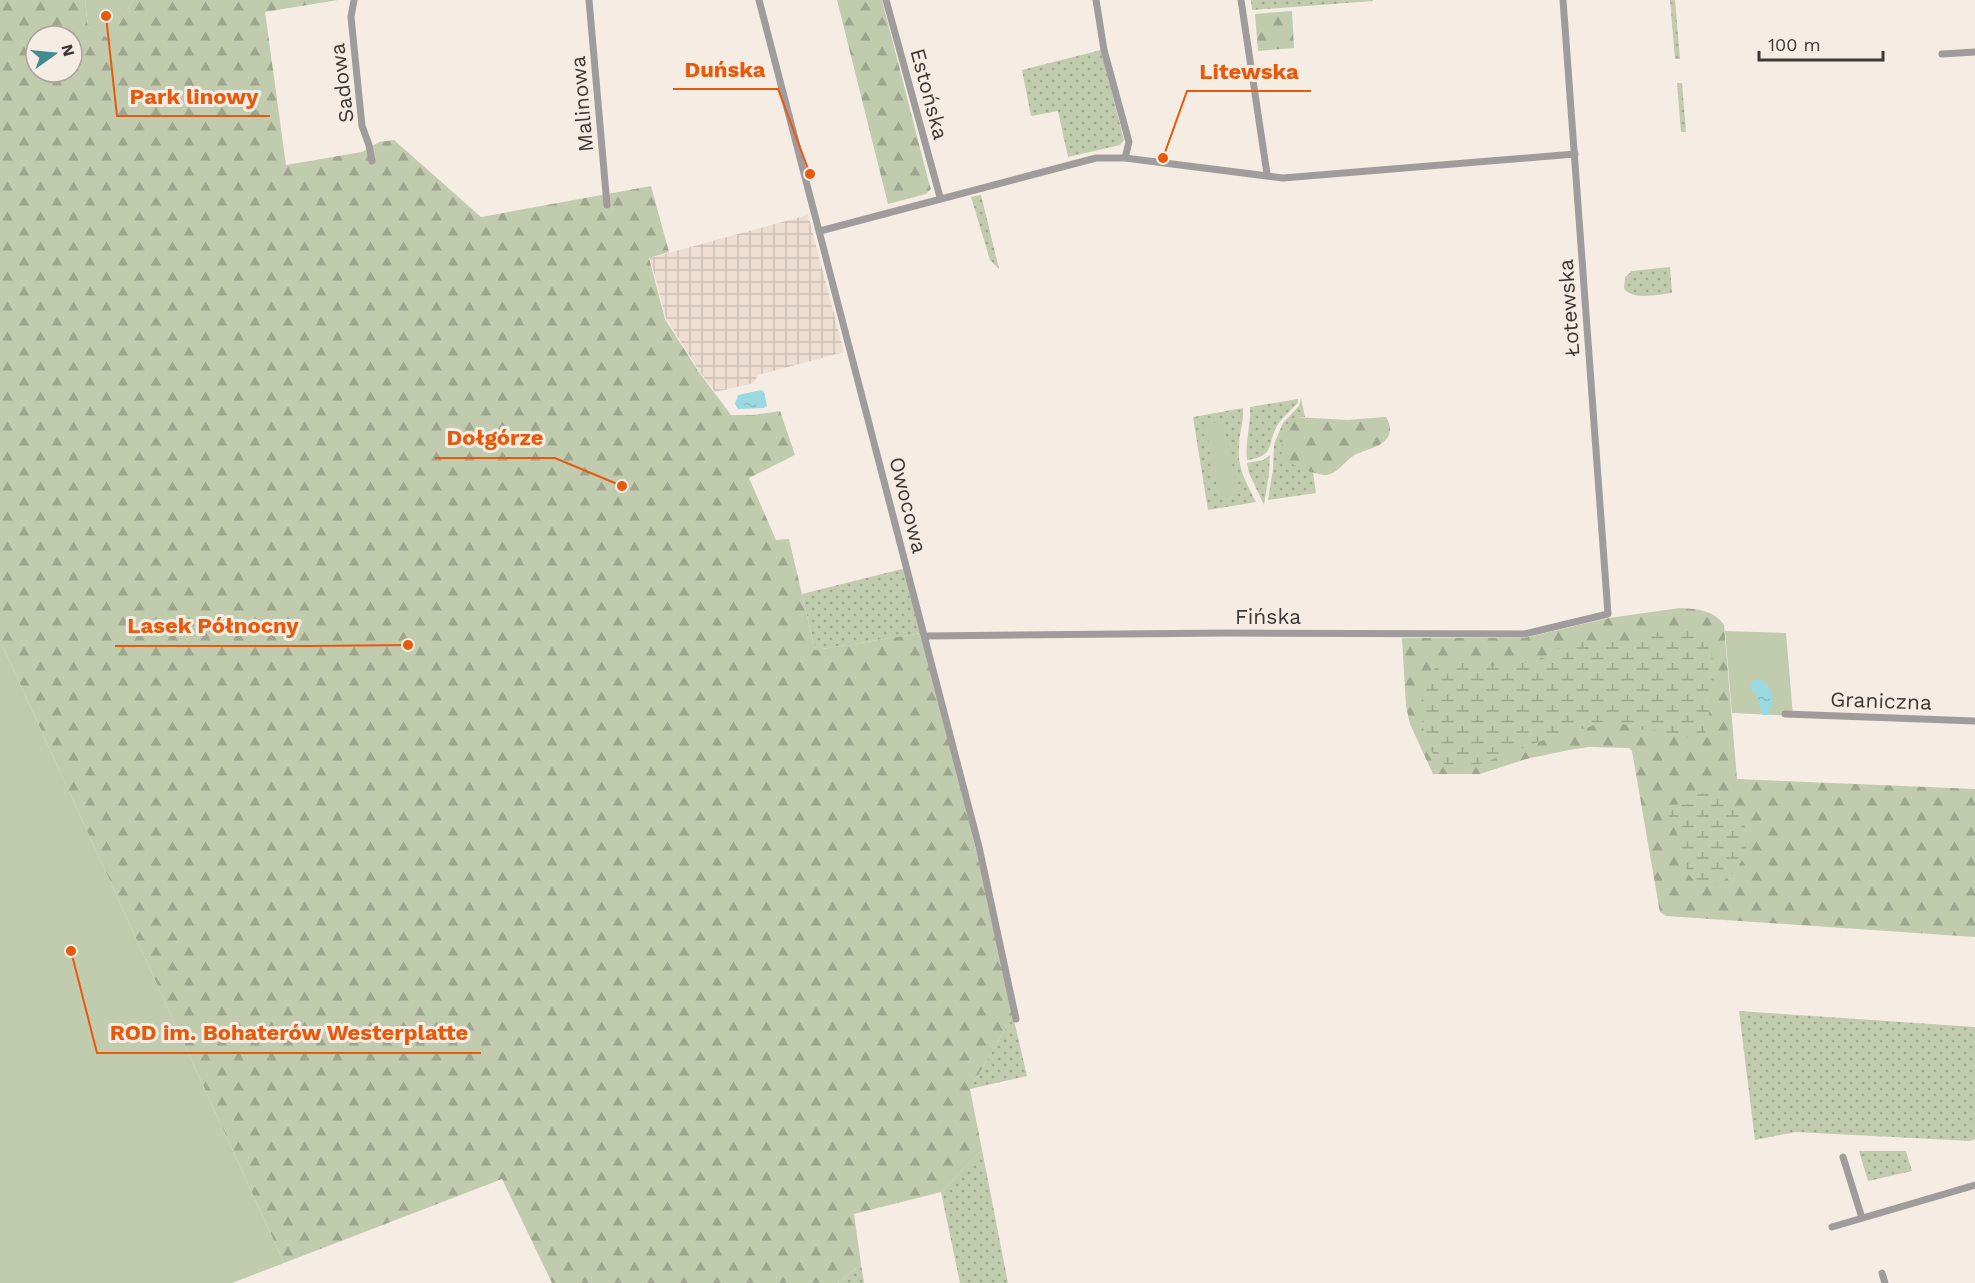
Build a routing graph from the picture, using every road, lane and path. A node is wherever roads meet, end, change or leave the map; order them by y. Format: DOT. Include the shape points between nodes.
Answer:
graph roads {
  1 [pos="354,0"];
  2 [pos="589,0"];
  3 [pos="759,0"];
  4 [pos="886,0"];
  5 [pos="1096,0"];
  6 [pos="1240,0"];
  7 [pos="1563,0"];
  8 [pos="1975,52"];
  9 [pos="1942,54"];
  10 [pos="1575,154"];
  11 [pos="1125,158"];
  12 [pos="372,161"];
  13 [pos="1268,174"];
  14 [pos="940,198"];
  15 [pos="607,205"];
  16 [pos="820,231"];
  17 [pos="1608,614"];
  18 [pos="925,636"];
  19 [pos="1785,714"];
  20 [pos="1975,721"];
  21 [pos="1017,1019"];
  22 [pos="1843,1156"];
  23 [pos="1975,1185"];
  24 [pos="1862,1218"];
  25 [pos="1832,1227"];
  26 [pos="1882,1273"];
  27 [pos="1885,1283"];
  1 -- 12 [label="street, Sadowa" via="351,17 362,126"];
  2 -- 15 [label="street, Malinowa"];
  3 -- 16 [label="street, Owocowa"];
  4 -- 14 [label="street, Estońska"];
  5 -- 11 [label="street" via="1104,50 1129,142"];
  6 -- 13 [label="street"];
  7 -- 10 [label="street, Łotewska"];
  8 -- 9 [label="street"];
  10 -- 13 [label="street" via="1283,178"];
  10 -- 17 [label="street, Łotewska"];
  11 -- 13 [label="street"];
  11 -- 14 [label="street" via="1089,159"];
  14 -- 16 [label="street"];
  16 -- 18 [label="street, Owocowa"];
  17 -- 18 [label="street, Fińska" via="1524,634"];
  18 -- 21 [label="street, Owocowa" via="979,847"];
  19 -- 20 [label="street, Graniczna"];
  22 -- 24 [label="street"];
  23 -- 24 [label="street"];
  24 -- 25 [label="street"];
  26 -- 27 [label="street"];
}
